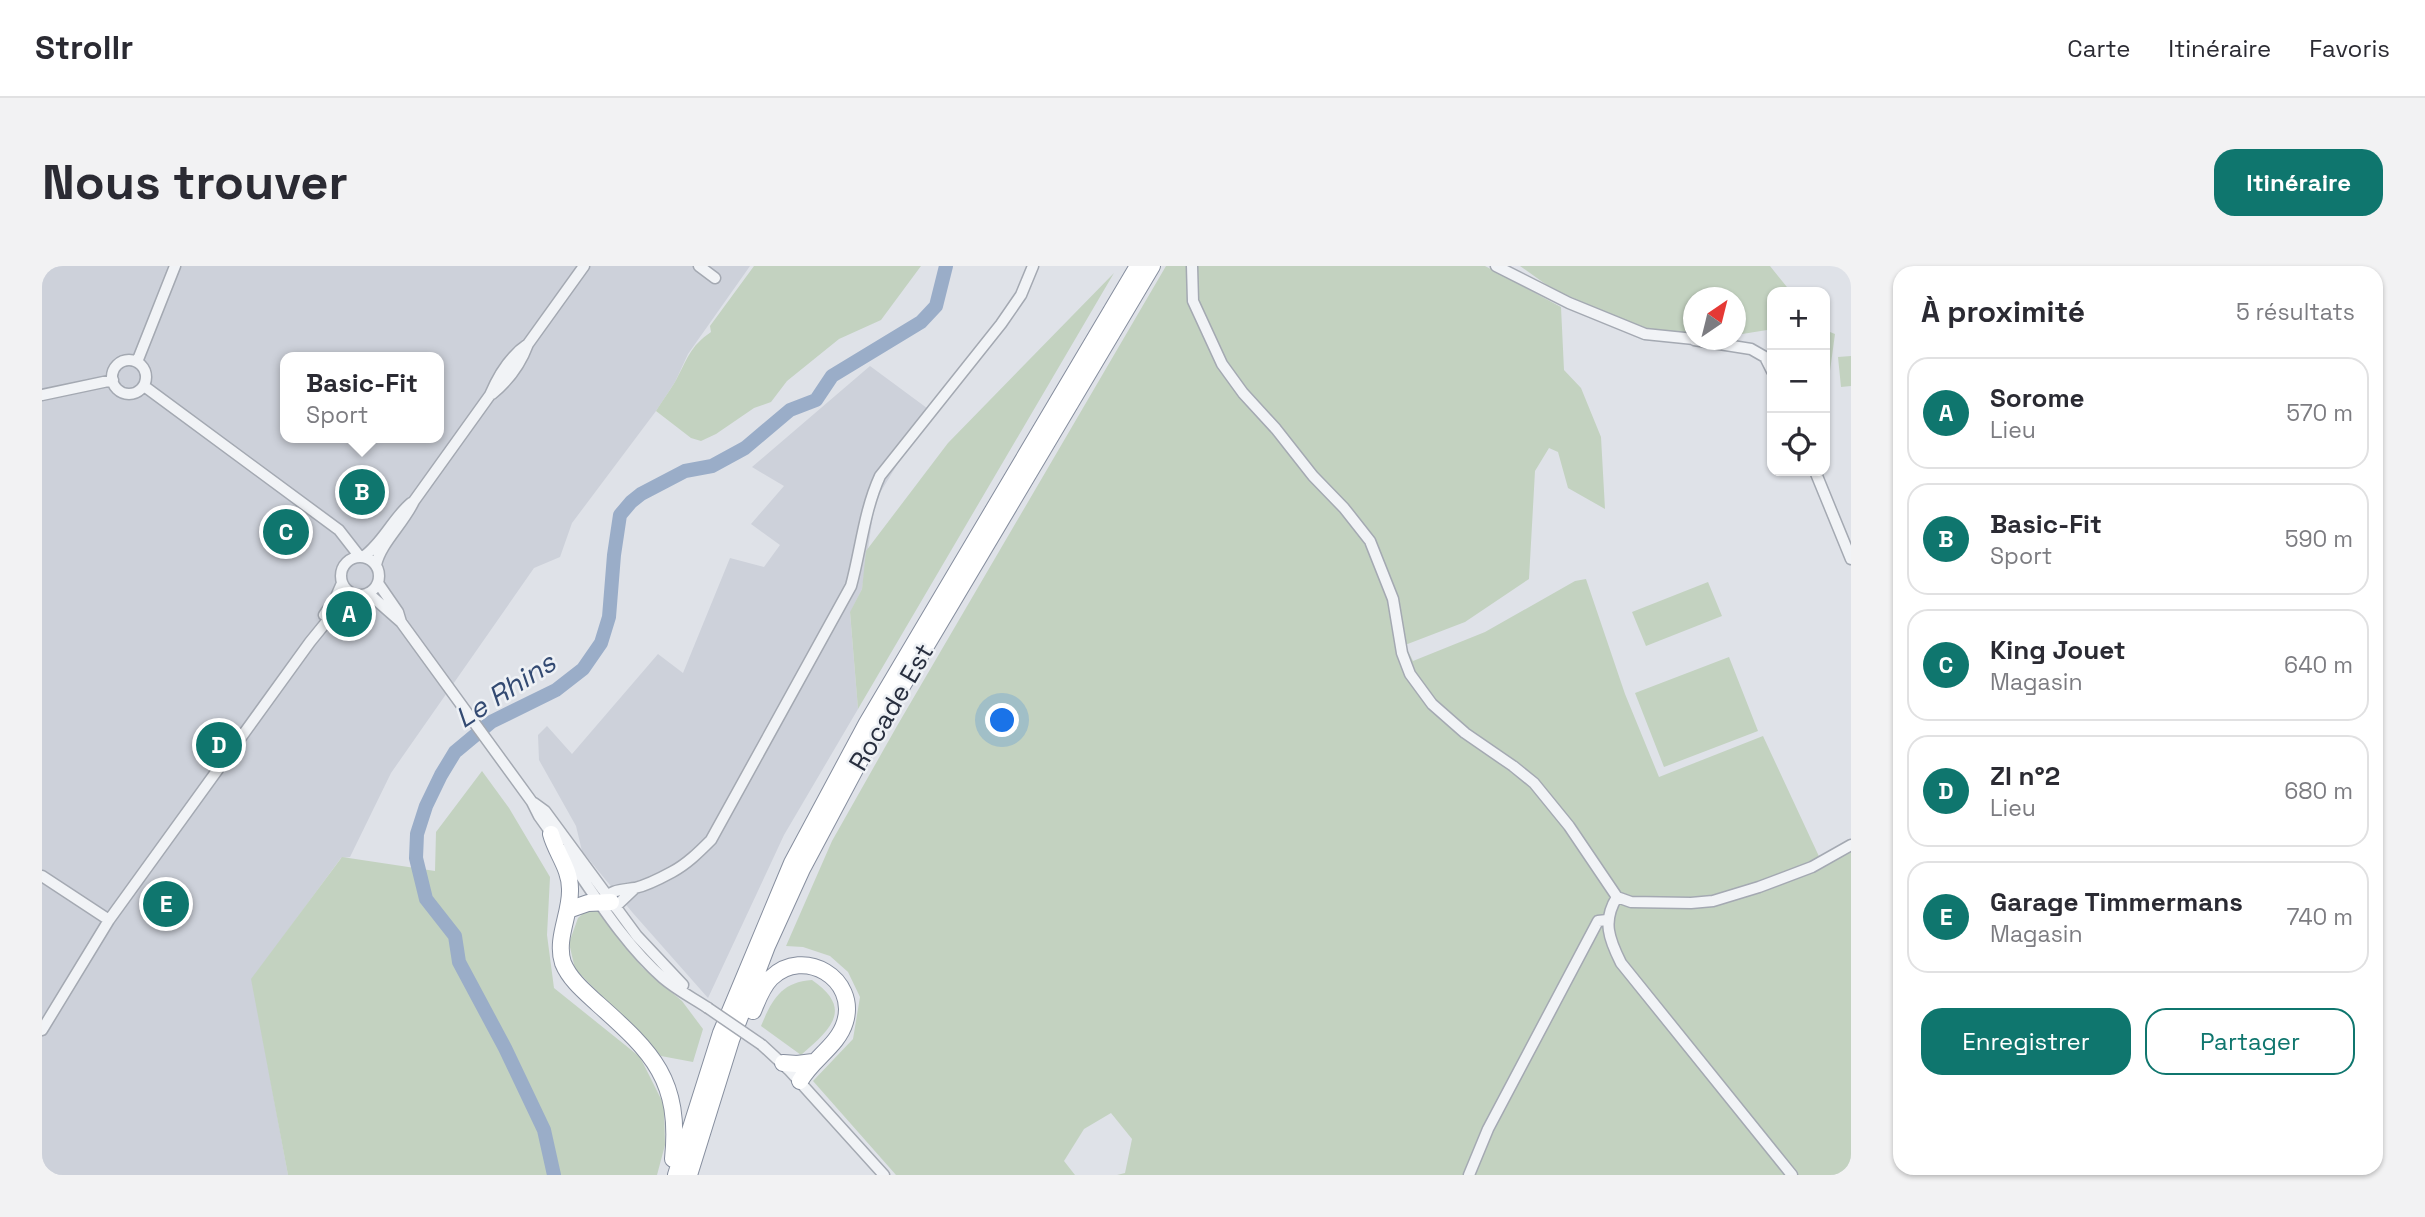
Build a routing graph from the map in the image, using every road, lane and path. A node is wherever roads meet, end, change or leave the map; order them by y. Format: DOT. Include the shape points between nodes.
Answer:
graph roads {
  1 [pos="175,266"];
  2 [pos="584,266"];
  3 [pos="699,266"];
  4 [pos="1033,266"];
  5 [pos="1138,266"];
  6 [pos="1152,266"];
  7 [pos="1192,266"];
  8 [pos="1496,266"];
  9 [pos="715,278"];
  10 [pos="1683,339"];
  11 [pos="1746,348"];
  12 [pos="1767,361"];
  13 [pos="137,362"];
  14 [pos="113,380"];
  15 [pos="144,386"];
  16 [pos="42,395"];
  17 [pos="1817,476"];
  18 [pos="414,501"];
  19 [pos="325,521"];
  20 [pos="361,557"];
  21 [pos="1851,559"];
  22 [pos="345,564"];
  23 [pos="376,565"];
  24 [pos="342,583"];
  25 [pos="378,583"];
  26 [pos="368,593"];
  27 [pos="354,594"];
  28 [pos="401,622"];
  29 [pos="310,642"];
  30 [pos="532,802"];
  31 [pos="551,834"];
  32 [pos="1851,845"];
  33 [pos="42,876"];
  34 [pos="1617,897"];
  35 [pos="607,903"];
  36 [pos="568,910"];
  37 [pos="1607,919"];
  38 [pos="109,920"];
  39 [pos="42,1030"];
  40 [pos="813,1062"];
  41 [pos="783,1063"];
  42 [pos="800,1081"];
  43 [pos="706,1114"];
  44 [pos="674,1175"];
  45 [pos="689,1175"];
  46 [pos="884,1175"];
  47 [pos="1469,1175"];
  48 [pos="1792,1175"];
  1 -- 13 [label="street"];
  2 -- 18 [label="street"];
  3 -- 9 [label="street"];
  4 -- 35 [label="street" via="1021,295 1001,324 880,476 865,517 850,586 711,840 675,870"];
  5 -- 44 [label="highway, Rocade Est" via="874,710 810,827 721,1033"];
  6 -- 43 [label="highway, Rocade Est" via="838,799 767,946"];
  7 -- 34 [label="street" via="1193,301 1222,364 1370,541 1393,599 1410,674 1432,704 1534,783"];
  8 -- 10 [label="street" via="1645,334"];
  11 -- 12 [label="street"];
  13 -- 14 [label="street" via="126,360 117,365"];
  13 -- 15 [label="street" via="145,370"];
  14 -- 15 [label="street" via="124,393 135,393"];
  14 -- 16 [label="street"];
  15 -- 19 [label="street"];
  17 -- 21 [label="street"];
  18 -- 20 [label="street"];
  18 -- 23 [label="street"];
  19 -- 20 [label="street" via="339,530"];
  19 -- 22 [label="street" via="342,548"];
  20 -- 22 [label="street"];
  20 -- 23 [label="street"];
  22 -- 24 [label="street"];
  23 -- 25 [label="street"];
  24 -- 27 [label="street"];
  24 -- 29 [label="street"];
  25 -- 26 [label="street"];
  25 -- 28 [label="street"];
  26 -- 27 [label="street"];
  26 -- 28 [label="street"];
  27 -- 29 [label="street"];
  28 -- 30 [label="street"];
  29 -- 38 [label="street"];
  30 -- 31 [label="street"];
  30 -- 35 [label="street" via="545,811"];
  31 -- 35 [label="street"];
  31 -- 36 [label="highway" via="570,880"];
  32 -- 34 [label="street" via="1812,867 1713,901 1631,902"];
  33 -- 38 [label="street"];
  34 -- 37 [label="street"];
  35 -- 36 [label="highway"];
  35 -- 41 [label="street, bridge" via="696,1000"];
  36 -- 44 [label="highway" via="561,947 567,970 640,1044 667,1084 675,1117"];
  37 -- 47 [label="street" via="1598,921 1488,1129"];
  37 -- 48 [label="street" via="1609,938 1621,963"];
  38 -- 39 [label="street"];
  40 -- 41 [label="highway"];
  40 -- 42 [label="highway"];
  40 -- 43 [label="highway" via="842,1030 846,998 828,972 799,965 780,972 764,987 719,1099"];
  41 -- 42 [label="street"];
  42 -- 46 [label="street"];
  43 -- 45 [label="highway, Rocade Est"];
}
